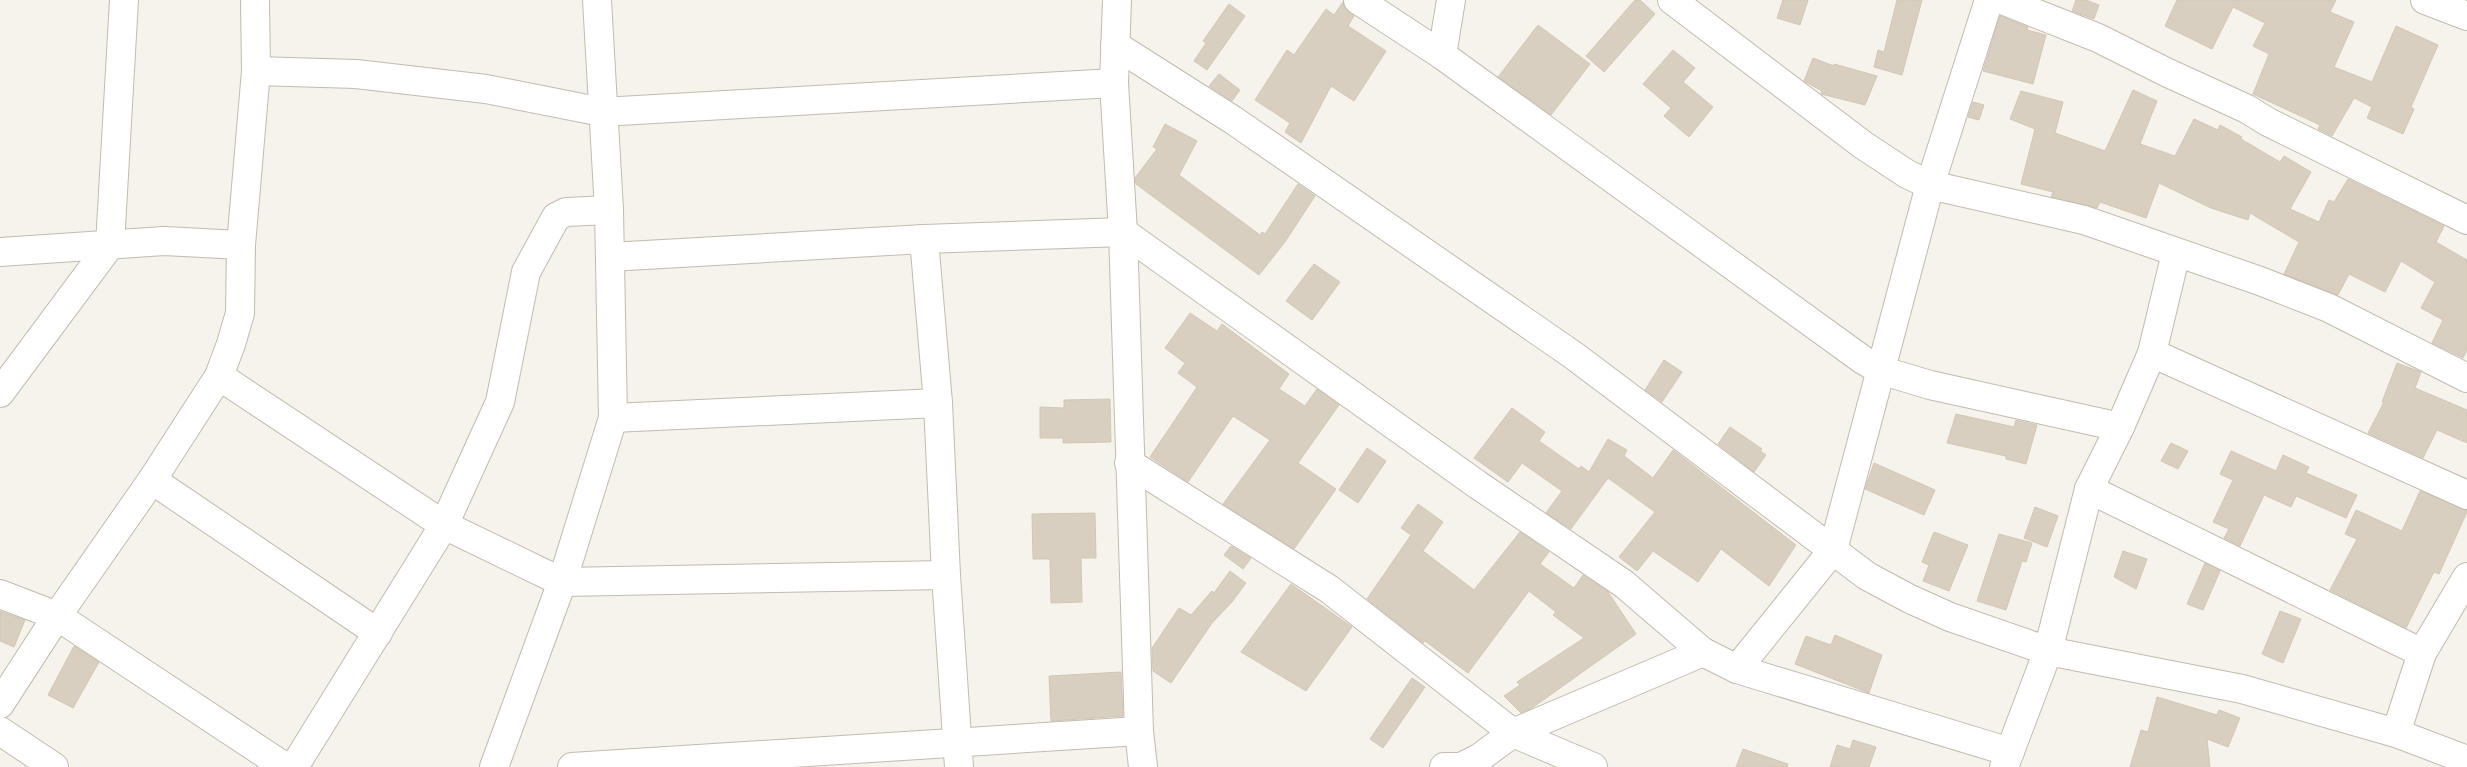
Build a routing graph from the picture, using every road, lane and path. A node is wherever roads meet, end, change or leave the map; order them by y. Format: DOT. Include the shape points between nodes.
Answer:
graph roads {
  1 [pos="124,0"];
  2 [pos="255,0"];
  3 [pos="597,0"];
  4 [pos="1117,0"];
  5 [pos="1358,0"];
  6 [pos="1451,0"];
  7 [pos="1672,0"];
  8 [pos="1989,0"];
  9 [pos="2002,0"];
  10 [pos="2425,0"];
  11 [pos="2467,16"];
  12 [pos="1115,45"];
  13 [pos="1442,55"];
  14 [pos="256,71"];
  15 [pos="1114,84"];
  16 [pos="602,112"];
  17 [pos="1930,185"];
  18 [pos="609,210"];
  19 [pos="2467,220"];
  20 [pos="1123,232"];
  21 [pos="924,239"];
  22 [pos="110,244"];
  23 [pos="241,244"];
  24 [pos="0,252"];
  25 [pos="2176,253"];
  26 [pos="610,257"];
  27 [pos="2152,353"];
  28 [pos="1880,370"];
  29 [pos="218,376"];
  30 [pos="2467,378"];
  31 [pos="0,393"];
  32 [pos="938,403"];
  33 [pos="613,418"];
  34 [pos="2120,427"];
  35 [pos="1129,463"];
  36 [pos="152,480"];
  37 [pos="2089,489"];
  38 [pos="2467,495"];
  39 [pos="444,525"];
  40 [pos="1833,550"];
  41 [pos="946,575"];
  42 [pos="2467,578"];
  43 [pos="562,582"];
  44 [pos="0,594"];
  45 [pos="57,616"];
  46 [pos="378,634"];
  47 [pos="2048,651"];
  48 [pos="1703,652"];
  49 [pos="2422,654"];
  50 [pos="1736,668"];
  51 [pos="0,704"];
  52 [pos="1139,730"];
  53 [pos="0,731"];
  54 [pos="2396,733"];
  55 [pos="1513,734"];
  56 [pos="959,755"];
  57 [pos="2007,759"];
  58 [pos="2467,760"];
  59 [pos="54,767"];
  60 [pos="285,767"];
  61 [pos="294,767"];
  62 [pos="494,767"];
  63 [pos="572,767"];
  64 [pos="1143,767"];
  65 [pos="1444,767"];
  66 [pos="1594,767"];
  1 -- 22 [label="street"];
  2 -- 14 [label="street"];
  3 -- 16 [label="street"];
  4 -- 12 [label="street"];
  5 -- 13 [label="street"];
  6 -- 13 [label="street"];
  7 -- 17 [label="street" via="1863,145"];
  8 -- 17 [label="street"];
  9 -- 19 [label="street" via="2098,38"];
  10 -- 11 [label="street"];
  12 -- 15 [label="street"];
  12 -- 40 [label="street" via="1233,120 1503,305"];
  13 -- 28 [label="street"];
  14 -- 16 [label="street" via="356,74 486,89"];
  14 -- 23 [label="street"];
  15 -- 16 [label="street"];
  15 -- 20 [label="street"];
  16 -- 18 [label="street"];
  17 -- 25 [label="street" via="2084,220"];
  17 -- 28 [label="street"];
  18 -- 26 [label="street"];
  18 -- 39 [label="street" via="566,212 556,217 526,272 500,402"];
  20 -- 21 [label="street"];
  20 -- 35 [label="street"];
  20 -- 48 [label="street" via="1478,485 1624,584"];
  21 -- 26 [label="street"];
  21 -- 32 [label="street"];
  22 -- 23 [label="street" via="164,241"];
  22 -- 24 [label="street"];
  22 -- 31 [label="street"];
  23 -- 29 [label="street" via="240,313"];
  25 -- 27 [label="street"];
  25 -- 30 [label="street" via="2329,308"];
  26 -- 33 [label="street"];
  27 -- 34 [label="street"];
  27 -- 38 [label="street"];
  28 -- 34 [label="street" via="1930,385"];
  28 -- 40 [label="street"];
  29 -- 36 [label="street"];
  29 -- 39 [label="street"];
  32 -- 33 [label="street"];
  32 -- 41 [label="street"];
  33 -- 43 [label="street"];
  34 -- 37 [label="street"];
  35 -- 52 [label="street"];
  35 -- 55 [label="street" via="1329,589"];
  36 -- 45 [label="street"];
  36 -- 46 [label="street"];
  37 -- 47 [label="street"];
  37 -- 49 [label="street"];
  39 -- 43 [label="street"];
  39 -- 46 [label="street"];
  40 -- 47 [label="street" via="1867,576 1910,599 1950,617"];
  40 -- 50 [label="street"];
  41 -- 43 [label="street"];
  41 -- 56 [label="street"];
  42 -- 49 [label="street"];
  43 -- 62 [label="street"];
  44 -- 45 [label="street"];
  45 -- 51 [label="street"];
  45 -- 60 [label="street"];
  46 -- 61 [label="street"];
  47 -- 54 [label="street" via="2242,689"];
  47 -- 57 [label="street"];
  48 -- 50 [label="street"];
  48 -- 55 [label="street"];
  49 -- 54 [label="street"];
  50 -- 57 [label="street"];
  52 -- 56 [label="street"];
  52 -- 64 [label="street"];
  53 -- 59 [label="street"];
  54 -- 58 [label="street"];
  55 -- 65 [label="street" via="1461,767"];
  55 -- 66 [label="street"];
  56 -- 63 [label="street"];
}
